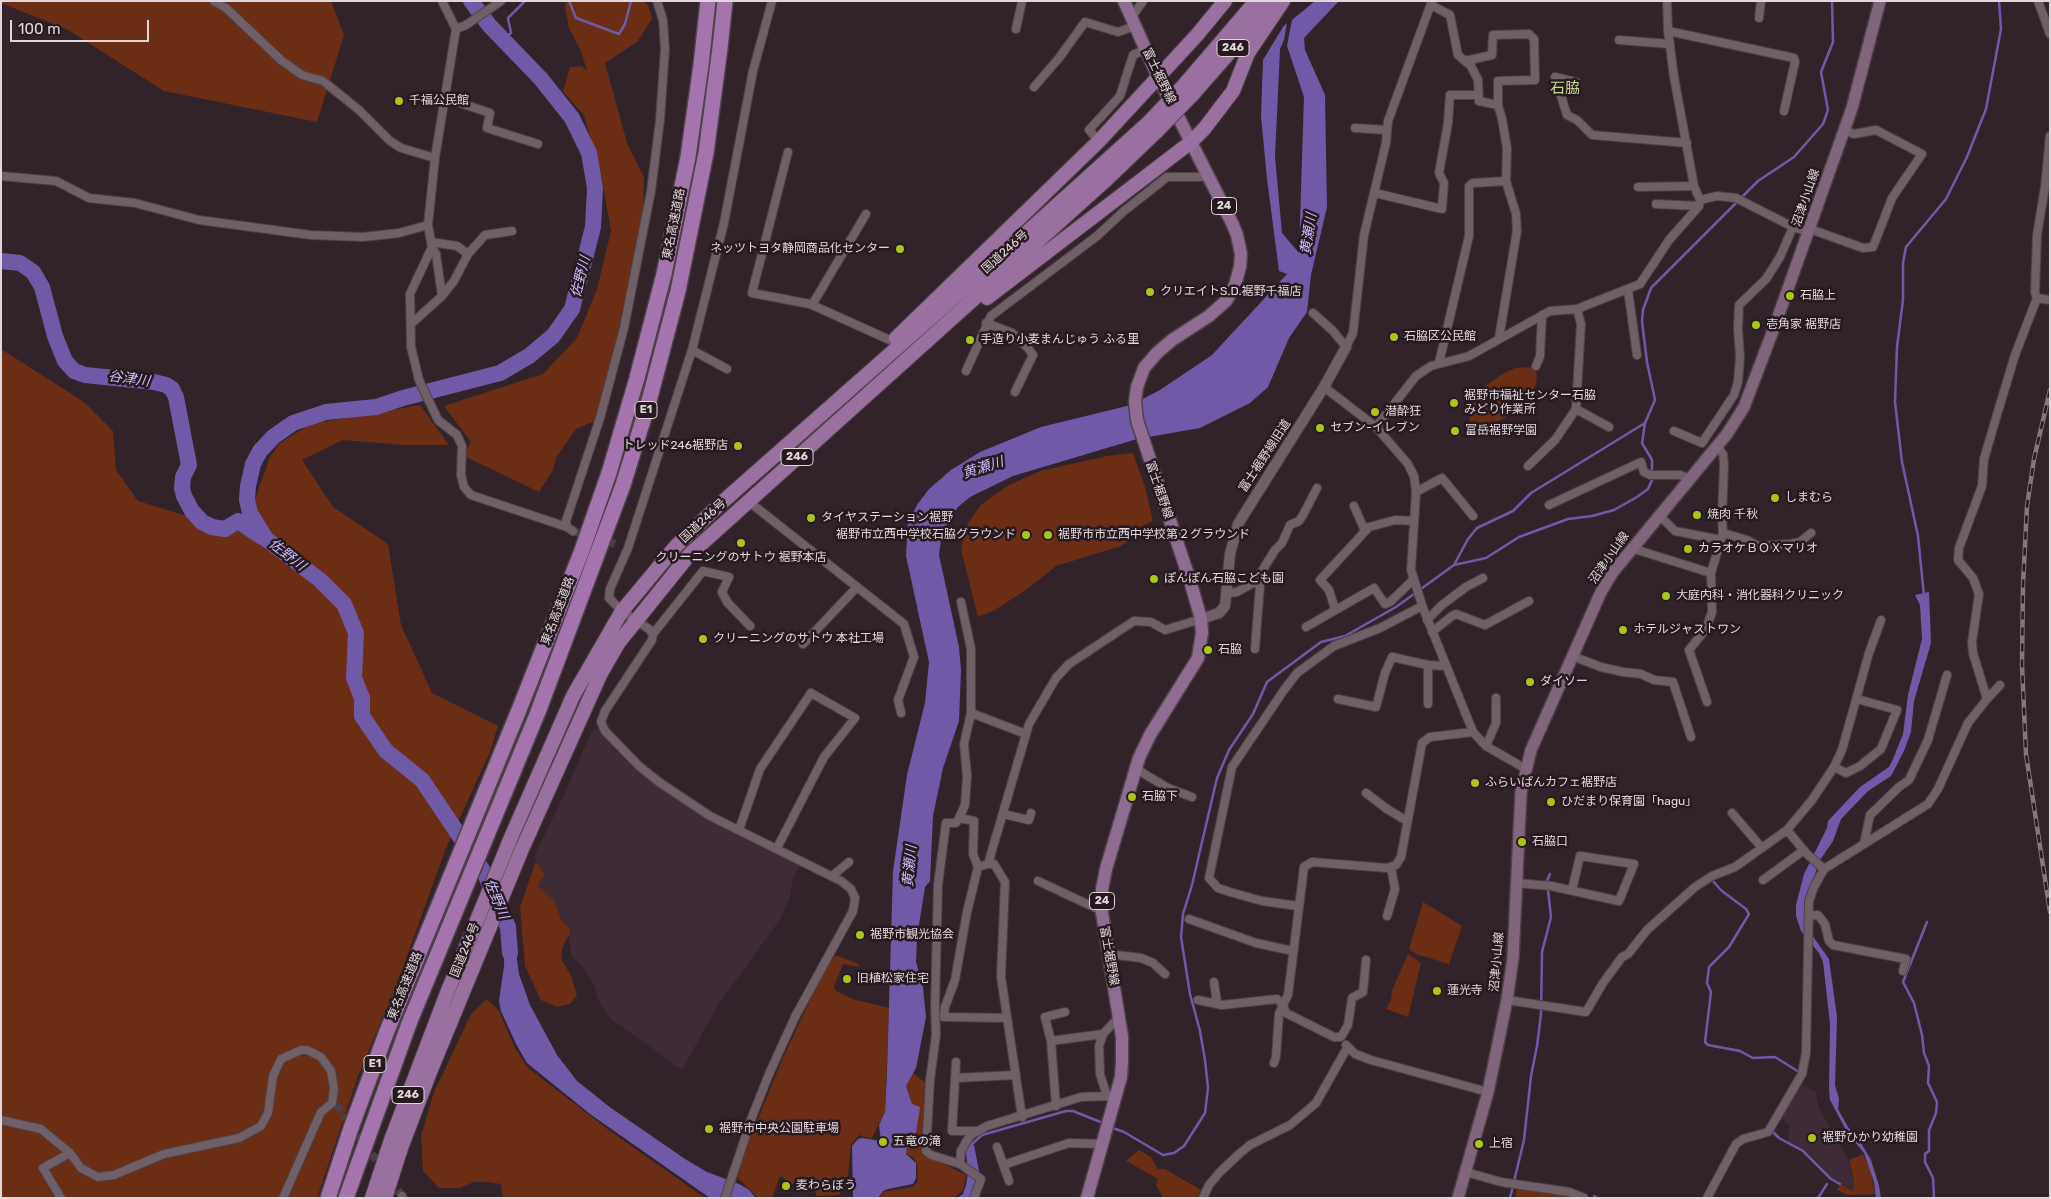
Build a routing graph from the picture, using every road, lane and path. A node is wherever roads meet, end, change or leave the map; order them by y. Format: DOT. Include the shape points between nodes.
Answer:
graph roads {
  1 [pos="214,1"];
  2 [pos="442,1"];
  3 [pos="657,1"];
  4 [pos="708,1"];
  5 [pos="725,1"];
  6 [pos="772,1"];
  7 [pos="1022,1"];
  8 [pos="1124,1"];
  9 [pos="1143,1"];
  10 [pos="1225,1"];
  11 [pos="1256,1"];
  12 [pos="1270,1"];
  13 [pos="1283,1"];
  14 [pos="1667,1"];
  15 [pos="1761,1"];
  16 [pos="1880,1"];
  17 [pos="2038,1"];
  18 [pos="498,3"];
  19 [pos="1432,3"];
  20 [pos="1759,18"];
  21 [pos="1133,22"];
  22 [pos="456,28"];
  23 [pos="1016,29"];
  24 [pos="1668,31"];
  25 [pos="2050,34"];
  26 [pos="1619,40"];
  27 [pos="1670,44"];
  28 [pos="1146,49"];
  29 [pos="1465,61"];
  30 [pos="1158,77"];
  31 [pos="1576,82"];
  32 [pos="1034,87"];
  33 [pos="1189,89"];
  34 [pos="1478,95"];
  35 [pos="445,98"];
  36 [pos="1498,105"];
  37 [pos="1784,111"];
  38 [pos="1153,127"];
  39 [pos="1355,128"];
  40 [pos="1386,130"];
  41 [pos="1844,130"];
  42 [pos="2050,136"];
  43 [pos="1099,141"];
  44 [pos="1191,142"];
  45 [pos="1687,143"];
  46 [pos="538,144"];
  47 [pos="788,152"];
  48 [pos="435,158"];
  49 [pos="1207,175"];
  50 [pos="1,176"];
  51 [pos="1506,181"];
  52 [pos="1694,186"];
  53 [pos="1638,187"];
  54 [pos="1375,193"];
  55 [pos="1699,203"];
  56 [pos="1656,204"];
  57 [pos="866,214"];
  58 [pos="428,225"];
  59 [pos="1793,227"];
  60 [pos="1809,230"];
  61 [pos="512,232"];
  62 [pos="431,245"];
  63 [pos="468,254"];
  64 [pos="1628,290"];
  65 [pos="442,296"];
  66 [pos="2037,298"];
  67 [pos="2050,300"];
  68 [pos="812,305"];
  69 [pos="1577,309"];
  70 [pos="1313,313"];
  71 [pos="1542,315"];
  72 [pos="986,323"];
  73 [pos="411,324"];
  74 [pos="933,336"];
  75 [pos="1499,338"];
  76 [pos="892,341"];
  77 [pos="1346,347"];
  78 [pos="692,350"];
  79 [pos="1637,355"];
  80 [pos="1440,363"];
  81 [pos="1536,366"];
  82 [pos="727,369"];
  83 [pos="966,371"];
  84 [pos="1324,387"];
  85 [pos="1015,392"];
  86 [pos="1576,409"];
  87 [pos="827,410"];
  88 [pos="1609,427"];
  89 [pos="1376,428"];
  90 [pos="1674,430"];
  91 [pos="1717,447"];
  92 [pos="1528,466"];
  93 [pos="1690,479"];
  94 [pos="1317,488"];
  95 [pos="1416,492"];
  96 [pos="748,501"];
  97 [pos="1549,505"];
  98 [pos="1354,506"];
  99 [pos="1659,515"];
  100 [pos="1473,516"];
  101 [pos="1414,521"];
  102 [pos="1365,531"];
  103 [pos="1810,533"];
  104 [pos="1722,537"];
  105 [pos="619,545"];
  106 [pos="628,548"];
  107 [pos="1631,548"];
  108 [pos="1711,573"];
  109 [pos="1483,578"];
  110 [pos="1255,582"];
  111 [pos="1415,582"];
  112 [pos="857,587"];
  113 [pos="1228,593"];
  114 [pos="1529,601"];
  115 [pos="961,602"];
  116 [pos="1420,602"];
  117 [pos="1335,609"];
  118 [pos="622,611"];
  119 [pos="637,620"];
  120 [pos="1201,620"];
  121 [pos="1427,620"];
  122 [pos="1881,620"];
  123 [pos="750,626"];
  124 [pos="1306,627"];
  125 [pos="1432,632"];
  126 [pos="653,634"];
  127 [pos="804,644"];
  128 [pos="1255,649"];
  129 [pos="1572,656"];
  130 [pos="1428,665"];
  131 [pos="1446,666"];
  132 [pos="1947,675"];
  133 [pos="2000,686"];
  134 [pos="1338,698"];
  135 [pos="1496,698"];
  136 [pos="1856,699"];
  137 [pos="1987,699"];
  138 [pos="1707,702"];
  139 [pos="1428,704"];
  140 [pos="901,713"];
  141 [pos="972,713"];
  142 [pos="1473,732"];
  143 [pos="1026,734"];
  144 [pos="1691,737"];
  145 [pos="1486,746"];
  146 [pos="1834,767"];
  147 [pos="1136,769"];
  148 [pos="1526,769"];
  149 [pos="1366,793"];
  150 [pos="1192,797"];
  151 [pos="1732,812"];
  152 [pos="1031,813"];
  153 [pos="1003,814"];
  154 [pos="959,818"];
  155 [pos="1407,822"];
  156 [pos="739,830"];
  157 [pos="1787,830"];
  158 [pos="1864,844"];
  159 [pos="777,848"];
  160 [pos="1762,848"];
  161 [pos="1805,851"];
  162 [pos="850,862"];
  163 [pos="988,864"];
  164 [pos="978,867"];
  165 [pos="1391,867"];
  166 [pos="1824,869"];
  167 [pos="832,876"];
  168 [pos="1038,880"];
  169 [pos="1763,880"];
  170 [pos="1516,883"];
  171 [pos="1572,890"];
  172 [pos="1298,906"];
  173 [pos="1102,911"];
  174 [pos="1387,916"];
  175 [pos="1809,916"];
  176 [pos="1189,919"];
  177 [pos="1293,951"];
  178 [pos="1108,954"];
  179 [pos="1366,960"];
  180 [pos="1903,971"];
  181 [pos="1165,974"];
  182 [pos="1214,982"];
  183 [pos="1198,1000"];
  184 [pos="1507,1000"];
  185 [pos="1217,1003"];
  186 [pos="1283,1005"];
  187 [pos="1064,1012"];
  188 [pos="944,1017"];
  189 [pos="1007,1018"];
  190 [pos="1119,1018"];
  191 [pos="936,1027"];
  192 [pos="1103,1034"];
  193 [pos="1341,1037"];
  194 [pos="1051,1041"];
  195 [pos="1348,1048"];
  196 [pos="956,1062"];
  197 [pos="1274,1063"];
  198 [pos="1016,1075"];
  199 [pos="955,1078"];
  200 [pos="1488,1092"];
  201 [pos="1110,1098"];
  202 [pos="1056,1106"];
  203 [pos="1022,1117"];
  204 [pos="1,1120"];
  205 [pos="980,1131"];
  206 [pos="1101,1144"];
  207 [pos="997,1148"];
  208 [pos="70,1153"];
  209 [pos="960,1164"];
  210 [pos="1003,1165"];
  211 [pos="1466,1172"];
  212 [pos="1009,1181"];
  213 [pos="61,1198"];
  214 [pos="283,1198"];
  215 [pos="328,1198"];
  216 [pos="346,1198"];
  217 [pos="372,1198"];
  218 [pos="385,1198"];
  219 [pos="725,1198"];
  220 [pos="974,1198"];
  221 [pos="1087,1198"];
  222 [pos="1203,1198"];
  223 [pos="1458,1198"];
  224 [pos="1584,1198"];
  225 [pos="1707,1198"];
  1 -- 48 [label="street" via="226,8 281,60 302,75 323,81 390,141 401,148"];
  2 -- 22 [label="street"];
  3 -- 73 [label="street" via="666,49 651,191 624,328 600,418 566,521 570,529 471,495 464,487 462,446 457,434 438,420 419,380 411,347"];
  4 -- 215 [label="highway, 東名高速道路 / E1" via="688,156 664,274 609,473 584,544 372,1071"];
  5 -- 216 [label="highway, 東名高速道路 / E1" via="706,153 678,291 623,485 538,712 388,1077"];
  6 -- 78 [label="street" via="753,71 724,224"];
  7 -- 23 [label="street"];
  8 -- 21 [label="main road, 富士裾野線 / 24"];
  9 -- 21 [label="street"];
  10 -- 30 [label="highway"];
  11 -- 33 [label="highway, 国道246号 / 246"];
  12 -- 33 [label="highway, 国道246号 / 246" via="1230,52"];
  13 -- 44 [label="highway" via="1248,53 1232,91 1217,115"];
  14 -- 24 [label="street"];
  15 -- 20 [label="street"];
  16 -- 41 [label="main road, 沼津小山線"];
  17 -- 25 [label="street"];
  18 -- 22 [label="street" via="466,25"];
  19 -- 29 [label="street" via="1450,15 1458,55"];
  19 -- 40 [label="street"];
  21 -- 28 [label="main road, 富士裾野線 / 24"];
  21 -- 32 [label="street" via="1118,32 1084,22"];
  22 -- 35 [label="street"];
  24 -- 27 [label="street"];
  24 -- 37 [label="street" via="1794,58 1796,62"];
  26 -- 27 [label="street"];
  27 -- 45 [label="street"];
  28 -- 30 [label="main road, 富士裾野線 / 24"];
  28 -- 43 [label="street" via="1133,55 1120,96 1090,130"];
  29 -- 34 [label="street" via="1478,80"];
  29 -- 36 [label="street" via="1492,55 1493,35 1529,34 1534,40 1535,80 1498,81"];
  30 -- 43 [label="highway"];
  30 -- 44 [label="main road, 富士裾野線 / 24"];
  31 -- 45 [label="street" via="1555,77 1567,115 1578,120 1592,135"];
  33 -- 38 [label="highway, 国道246号 / 246, bridge"];
  34 -- 36 [label="street" via="1479,101"];
  34 -- 54 [label="street" via="1450,95 1439,173 1444,183 1442,209"];
  35 -- 46 [label="street" via="490,113 487,128"];
  35 -- 48 [label="street"];
  36 -- 51 [label="street" via="1507,148"];
  38 -- 74 [label="highway, 国道246号 / 246" via="1108,179"];
  38 -- 87 [label="highway, 国道246号 / 246"];
  39 -- 40 [label="street"];
  40 -- 54 [label="street"];
  41 -- 60 [label="main road, 沼津小山線"];
  41 -- 60 [label="street" via="1854,134 1876,130 1922,154 1892,198 1873,247 1863,248"];
  42 -- 66 [label="street" via="2037,235"];
  43 -- 76 [label="highway"];
  44 -- 49 [label="main road, 富士裾野線 / 24"];
  44 -- 74 [label="highway" via="952,325"];
  45 -- 52 [label="street"];
  47 -- 68 [label="street" via="752,293"];
  48 -- 58 [label="street"];
  49 -- 72 [label="street" via="1167,177"];
  49 -- 120 [label="main road, 富士裾野線 / 24" via="1237,235 1241,254 1235,285 1226,301 1210,316 1172,340 1144,368 1135,402 1145,447"];
  50 -- 58 [label="street" via="56,181 89,198 135,203 199,220 311,235 363,237 399,233"];
  51 -- 75 [label="street" via="1516,214 1517,231"];
  51 -- 80 [label="street" via="1469,186 1469,236"];
  52 -- 53 [label="street"];
  52 -- 55 [label="street"];
  54 -- 77 [label="street" via="1364,234 1353,333"];
  55 -- 56 [label="street"];
  55 -- 59 [label="street" via="1717,196 1736,198"];
  55 -- 64 [label="street" via="1640,284"];
  57 -- 68 [label="street"];
  58 -- 62 [label="street"];
  59 -- 60 [label="street"];
  59 -- 90 [label="street" via="1766,279 1739,305 1740,357 1734,395 1702,443"];
  60 -- 91 [label="main road, 沼津小山線" via="1751,390 1735,422"];
  61 -- 63 [label="street" via="485,236"];
  62 -- 63 [label="street" via="457,246"];
  62 -- 65 [label="street" via="436,254"];
  62 -- 73 [label="street" via="410,294"];
  63 -- 65 [label="street"];
  64 -- 69 [label="street"];
  64 -- 79 [label="street"];
  65 -- 73 [label="street"];
  66 -- 67 [label="street"];
  66 -- 137 [label="street" via="2015,355 1984,459 1982,486 1959,548 1958,560 1974,578 1978,594 1973,648"];
  68 -- 76 [label="street"];
  69 -- 71 [label="street" via="1550,311"];
  69 -- 86 [label="street" via="1580,324"];
  70 -- 77 [label="street"];
  71 -- 75 [label="street"];
  71 -- 81 [label="street" via="1540,356"];
  72 -- 83 [label="street"];
  72 -- 85 [label="street" via="1012,333 1033,355"];
  74 -- 96 [label="highway, 国道246号 / 246"];
  75 -- 80 [label="street" via="1469,356"];
  76 -- 87 [label="highway"];
  77 -- 84 [label="street, 富士裾野線旧道"];
  78 -- 82 [label="street"];
  78 -- 106 [label="street"];
  80 -- 89 [label="street" via="1416,376"];
  84 -- 89 [label="street"];
  84 -- 113 [label="street, 富士裾野線旧道" via="1238,524 1230,554"];
  86 -- 88 [label="street"];
  86 -- 92 [label="street" via="1555,440"];
  87 -- 118 [label="highway, 国道246号 / 246" via="676,546"];
  89 -- 95 [label="street" via="1408,464"];
  91 -- 93 [label="main road, 沼津小山線"];
  91 -- 104 [label="street" via="1723,454 1724,465"];
  93 -- 97 [label="street" via="1644,472 1641,462"];
  93 -- 99 [label="main road, 沼津小山線"];
  94 -- 110 [label="street" via="1303,515 1290,525 1282,543"];
  95 -- 100 [label="street" via="1442,478"];
  95 -- 101 [label="street"];
  96 -- 112 [label="street"];
  96 -- 119 [label="highway, 国道246号 / 246" via="688,555"];
  98 -- 102 [label="street"];
  99 -- 104 [label="street" via="1675,531"];
  99 -- 107 [label="main road, 沼津小山線"];
  101 -- 102 [label="street" via="1395,520"];
  101 -- 111 [label="street" via="1411,570"];
  102 -- 117 [label="street" via="1320,580 1329,590"];
  103 -- 104 [label="street" via="1800,542 1758,546 1747,540"];
  104 -- 108 [label="street"];
  105 -- 106 [label="street"];
  106 -- 118 [label="street" via="609,598"];
  107 -- 108 [label="street"];
  107 -- 129 [label="main road, 沼津小山線" via="1601,592"];
  108 -- 138 [label="street" via="1712,612 1706,630 1689,650"];
  109 -- 121 [label="street" via="1454,596"];
  110 -- 113 [label="street"];
  110 -- 128 [label="street" via="1260,585"];
  111 -- 116 [label="street"];
  111 -- 117 [label="street" via="1386,604 1374,588"];
  112 -- 127 [label="street"];
  112 -- 140 [label="street" via="904,624 914,657 898,700"];
  113 -- 120 [label="street, 富士裾野線旧道" via="1225,606 1219,613"];
  114 -- 125 [label="street" via="1485,625 1456,614"];
  115 -- 141 [label="street" via="971,649"];
  116 -- 121 [label="street"];
  116 -- 172 [label="street" via="1380,628 1334,646 1297,673 1232,767 1209,878 1218,888 1230,892"];
  117 -- 124 [label="street"];
  118 -- 119 [label="street"];
  118 -- 217 [label="highway, 国道246号 / 246" via="573,696 512,836 447,993"];
  119 -- 126 [label="street"];
  119 -- 218 [label="highway, 国道246号 / 246" via="619,642 601,673 522,849 430,1072"];
  120 -- 143 [label="street" via="1171,630 1140,620 1127,624 1069,664 1056,678"];
  120 -- 147 [label="main road, 富士裾野線 / 24" via="1198,658 1150,735"];
  121 -- 125 [label="street"];
  122 -- 136 [label="street"];
  123 -- 126 [label="street" via="722,592 729,577 703,571"];
  125 -- 131 [label="street"];
  126 -- 156 [label="street" via="601,722 639,766 658,782 710,816"];
  129 -- 144 [label="street" via="1601,667 1673,682"];
  129 -- 148 [label="main road, 沼津小山線" via="1531,750"];
  130 -- 131 [label="street"];
  130 -- 134 [label="street" via="1392,657 1376,707"];
  130 -- 139 [label="street"];
  131 -- 142 [label="street"];
  132 -- 158 [label="street" via="1928,740 1909,780 1870,815"];
  133 -- 137 [label="street"];
  135 -- 145 [label="street" via="1496,723"];
  136 -- 146 [label="street"];
  136 -- 146 [label="street" via="1897,710 1882,750 1846,773"];
  137 -- 158 [label="street" via="1968,723 1928,804"];
  141 -- 143 [label="street"];
  141 -- 154 [label="street" via="964,744 965,805"];
  142 -- 145 [label="street"];
  142 -- 155 [label="street" via="1430,737 1422,743"];
  143 -- 153 [label="street"];
  145 -- 148 [label="street"];
  146 -- 157 [label="street"];
  147 -- 150 [label="street" via="1168,788"];
  147 -- 173 [label="main road, 富士裾野線 / 24" via="1106,869"];
  148 -- 170 [label="main road, 沼津小山線" via="1521,792"];
  149 -- 155 [label="street"];
  151 -- 160 [label="street"];
  152 -- 153 [label="street" via="1029,820"];
  153 -- 163 [label="street"];
  154 -- 164 [label="street" via="974,821 973,854"];
  154 -- 191 [label="street" via="956,824 946,823 938,885"];
  155 -- 165 [label="street" via="1401,857"];
  156 -- 159 [label="street"];
  156 -- 159 [label="street" via="760,769 811,693 854,718 824,757"];
  157 -- 160 [label="street"];
  157 -- 161 [label="street"];
  158 -- 166 [label="street"];
  159 -- 167 [label="street"];
  160 -- 184 [label="street" via="1735,867 1696,887 1647,930 1628,954 1622,956 1586,1012"];
  161 -- 166 [label="street"];
  161 -- 169 [label="street"];
  162 -- 167 [label="street"];
  163 -- 164 [label="street"];
  163 -- 189 [label="street" via="994,864 1005,882 1002,977"];
  164 -- 188 [label="street" via="955,980"];
  165 -- 172 [label="street" via="1307,863 1302,872"];
  165 -- 174 [label="street" via="1395,890"];
  166 -- 175 [label="street" via="1809,901"];
  167 -- 219 [label="street" via="851,888 855,898 853,911 795,1016 755,1108"];
  168 -- 173 [label="street"];
  170 -- 171 [label="street"];
  170 -- 184 [label="main road, 沼津小山線"];
  171 -- 171 [label="street" via="1619,901 1634,864 1580,856"];
  172 -- 177 [label="street"];
  173 -- 178 [label="main road, 富士裾野線 / 24"];
  175 -- 180 [label="street" via="1818,915 1833,945 1906,959"];
  175 -- 225 [label="street" via="1806,1053 1802,1074 1768,1132 1736,1144"];
  176 -- 177 [label="street" via="1256,943"];
  177 -- 186 [label="street" via="1288,995"];
  178 -- 181 [label="street" via="1153,962"];
  178 -- 190 [label="main road, 富士裾野線 / 24"];
  179 -- 193 [label="street" via="1363,992 1352,998 1348,1025"];
  182 -- 185 [label="street"];
  183 -- 185 [label="street"];
  184 -- 200 [label="main road, 沼津小山線"];
  185 -- 186 [label="street" via="1277,999"];
  186 -- 193 [label="street" via="1286,1013 1334,1037"];
  186 -- 197 [label="street" via="1279,1014"];
  187 -- 194 [label="street" via="1045,1017"];
  188 -- 189 [label="street"];
  188 -- 191 [label="street"];
  189 -- 198 [label="street"];
  190 -- 192 [label="street"];
  190 -- 201 [label="main road, 富士裾野線 / 24" via="1121,1077"];
  191 -- 209 [label="street" via="926,1151"];
  192 -- 194 [label="street"];
  192 -- 201 [label="street" via="1099,1046 1100,1074"];
  193 -- 195 [label="street"];
  194 -- 202 [label="street"];
  195 -- 200 [label="street" via="1370,1060"];
  195 -- 222 [label="street" via="1316,1103 1290,1125 1239,1154 1209,1185"];
  196 -- 199 [label="street"];
  198 -- 199 [label="street"];
  198 -- 203 [label="street"];
  199 -- 205 [label="street" via="952,1131"];
  200 -- 211 [label="main road, 沼津小山線"];
  201 -- 202 [label="street" via="1081,1097"];
  201 -- 206 [label="main road, 富士裾野線 / 24"];
  202 -- 203 [label="street"];
  203 -- 205 [label="street" via="987,1126"];
  204 -- 208 [label="street" via="41,1129"];
  205 -- 209 [label="street" via="966,1142"];
  206 -- 210 [label="street" via="1069,1143"];
  206 -- 221 [label="main road, 富士裾野線 / 24"];
  207 -- 210 [label="street"];
  208 -- 213 [label="street" via="43,1168"];
  208 -- 214 [label="street" via="81,1168 98,1177 114,1175 164,1154 239,1138 261,1126 268,1113 273,1076 281,1059 301,1050 314,1053 326,1062 333,1078 334,1104 320,1112"];
  209 -- 220 [label="street" via="981,1179"];
  210 -- 212 [label="street"];
  211 -- 223 [label="main road, 沼津小山線"];
  211 -- 224 [label="street" via="1501,1182 1569,1192"];
}
